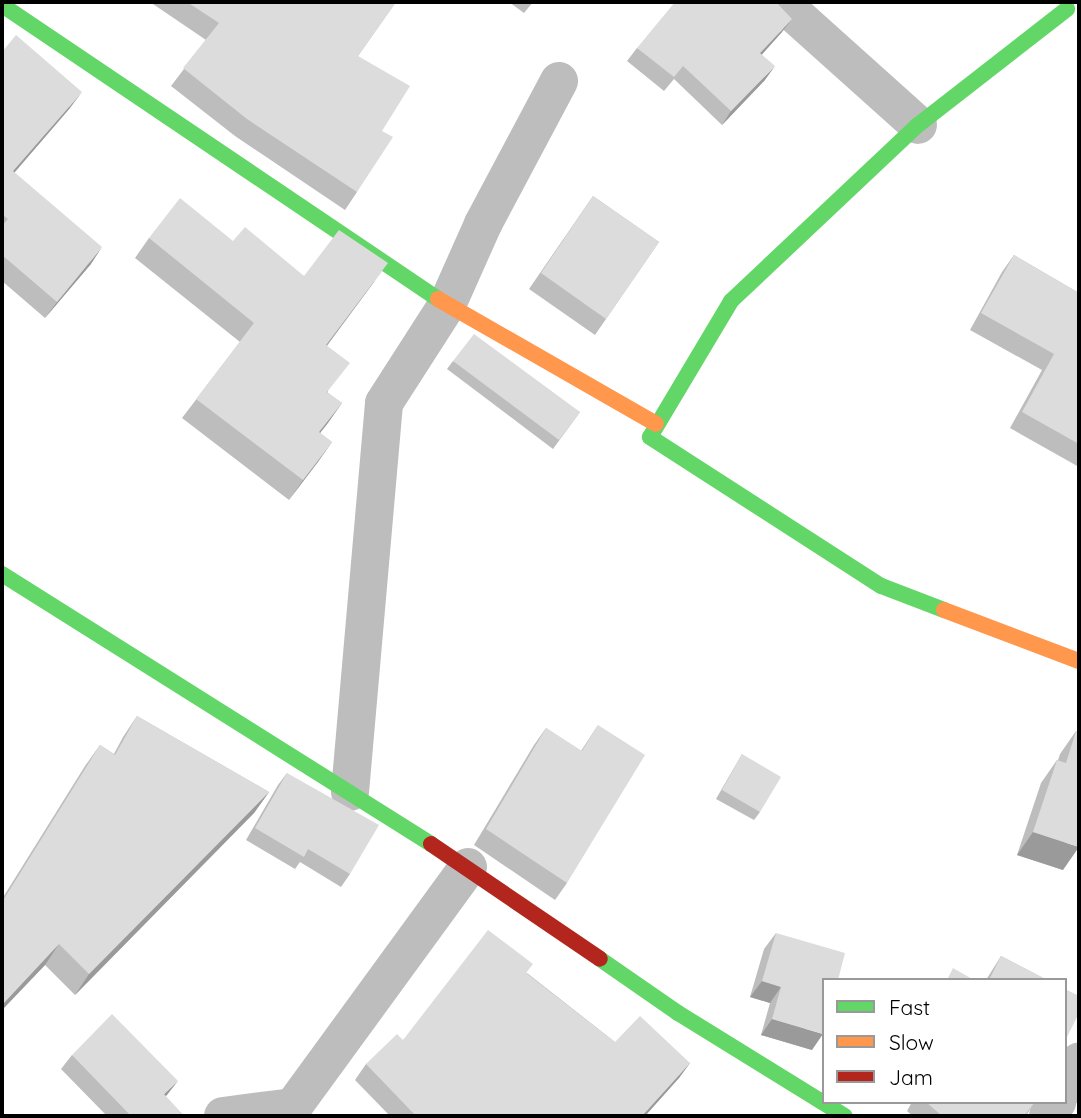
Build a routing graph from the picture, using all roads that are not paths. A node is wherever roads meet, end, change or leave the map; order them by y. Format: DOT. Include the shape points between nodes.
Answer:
graph roads {
  1 [pos="781,2"];
  2 [pos="2,5"];
  3 [pos="1073,9"];
  4 [pos="559,81"];
  5 [pos="918,125"];
  6 [pos="447,305"];
  7 [pos="656,424"];
  8 [pos="2,575"];
  9 [pos="1079,662"];
  10 [pos="350,792"];
  11 [pos="468,867"];
  12 [pos="1079,1062"];
  13 [pos="1067,1084"];
  14 [pos="822,1102"];
  15 [pos="826,1104"];
  16 [pos="223,1116"];
  17 [pos="845,1116"];
  1 -- 5 [label="street"];
  2 -- 6 [label="street"];
  3 -- 5 [label="street"];
  4 -- 6 [label="street" via="482,224"];
  5 -- 7 [label="street" via="731,301"];
  6 -- 7 [label="street"];
  6 -- 10 [label="street" via="384,403"];
  7 -- 9 [label="street" via="650,437 880,586"];
  8 -- 10 [label="street"];
  10 -- 11 [label="street"];
  11 -- 14 [label="street" via="678,1013"];
  11 -- 16 [label="street" via="293,1107"];
  12 -- 13 [label="street"];
  15 -- 17 [label="street"];
}
